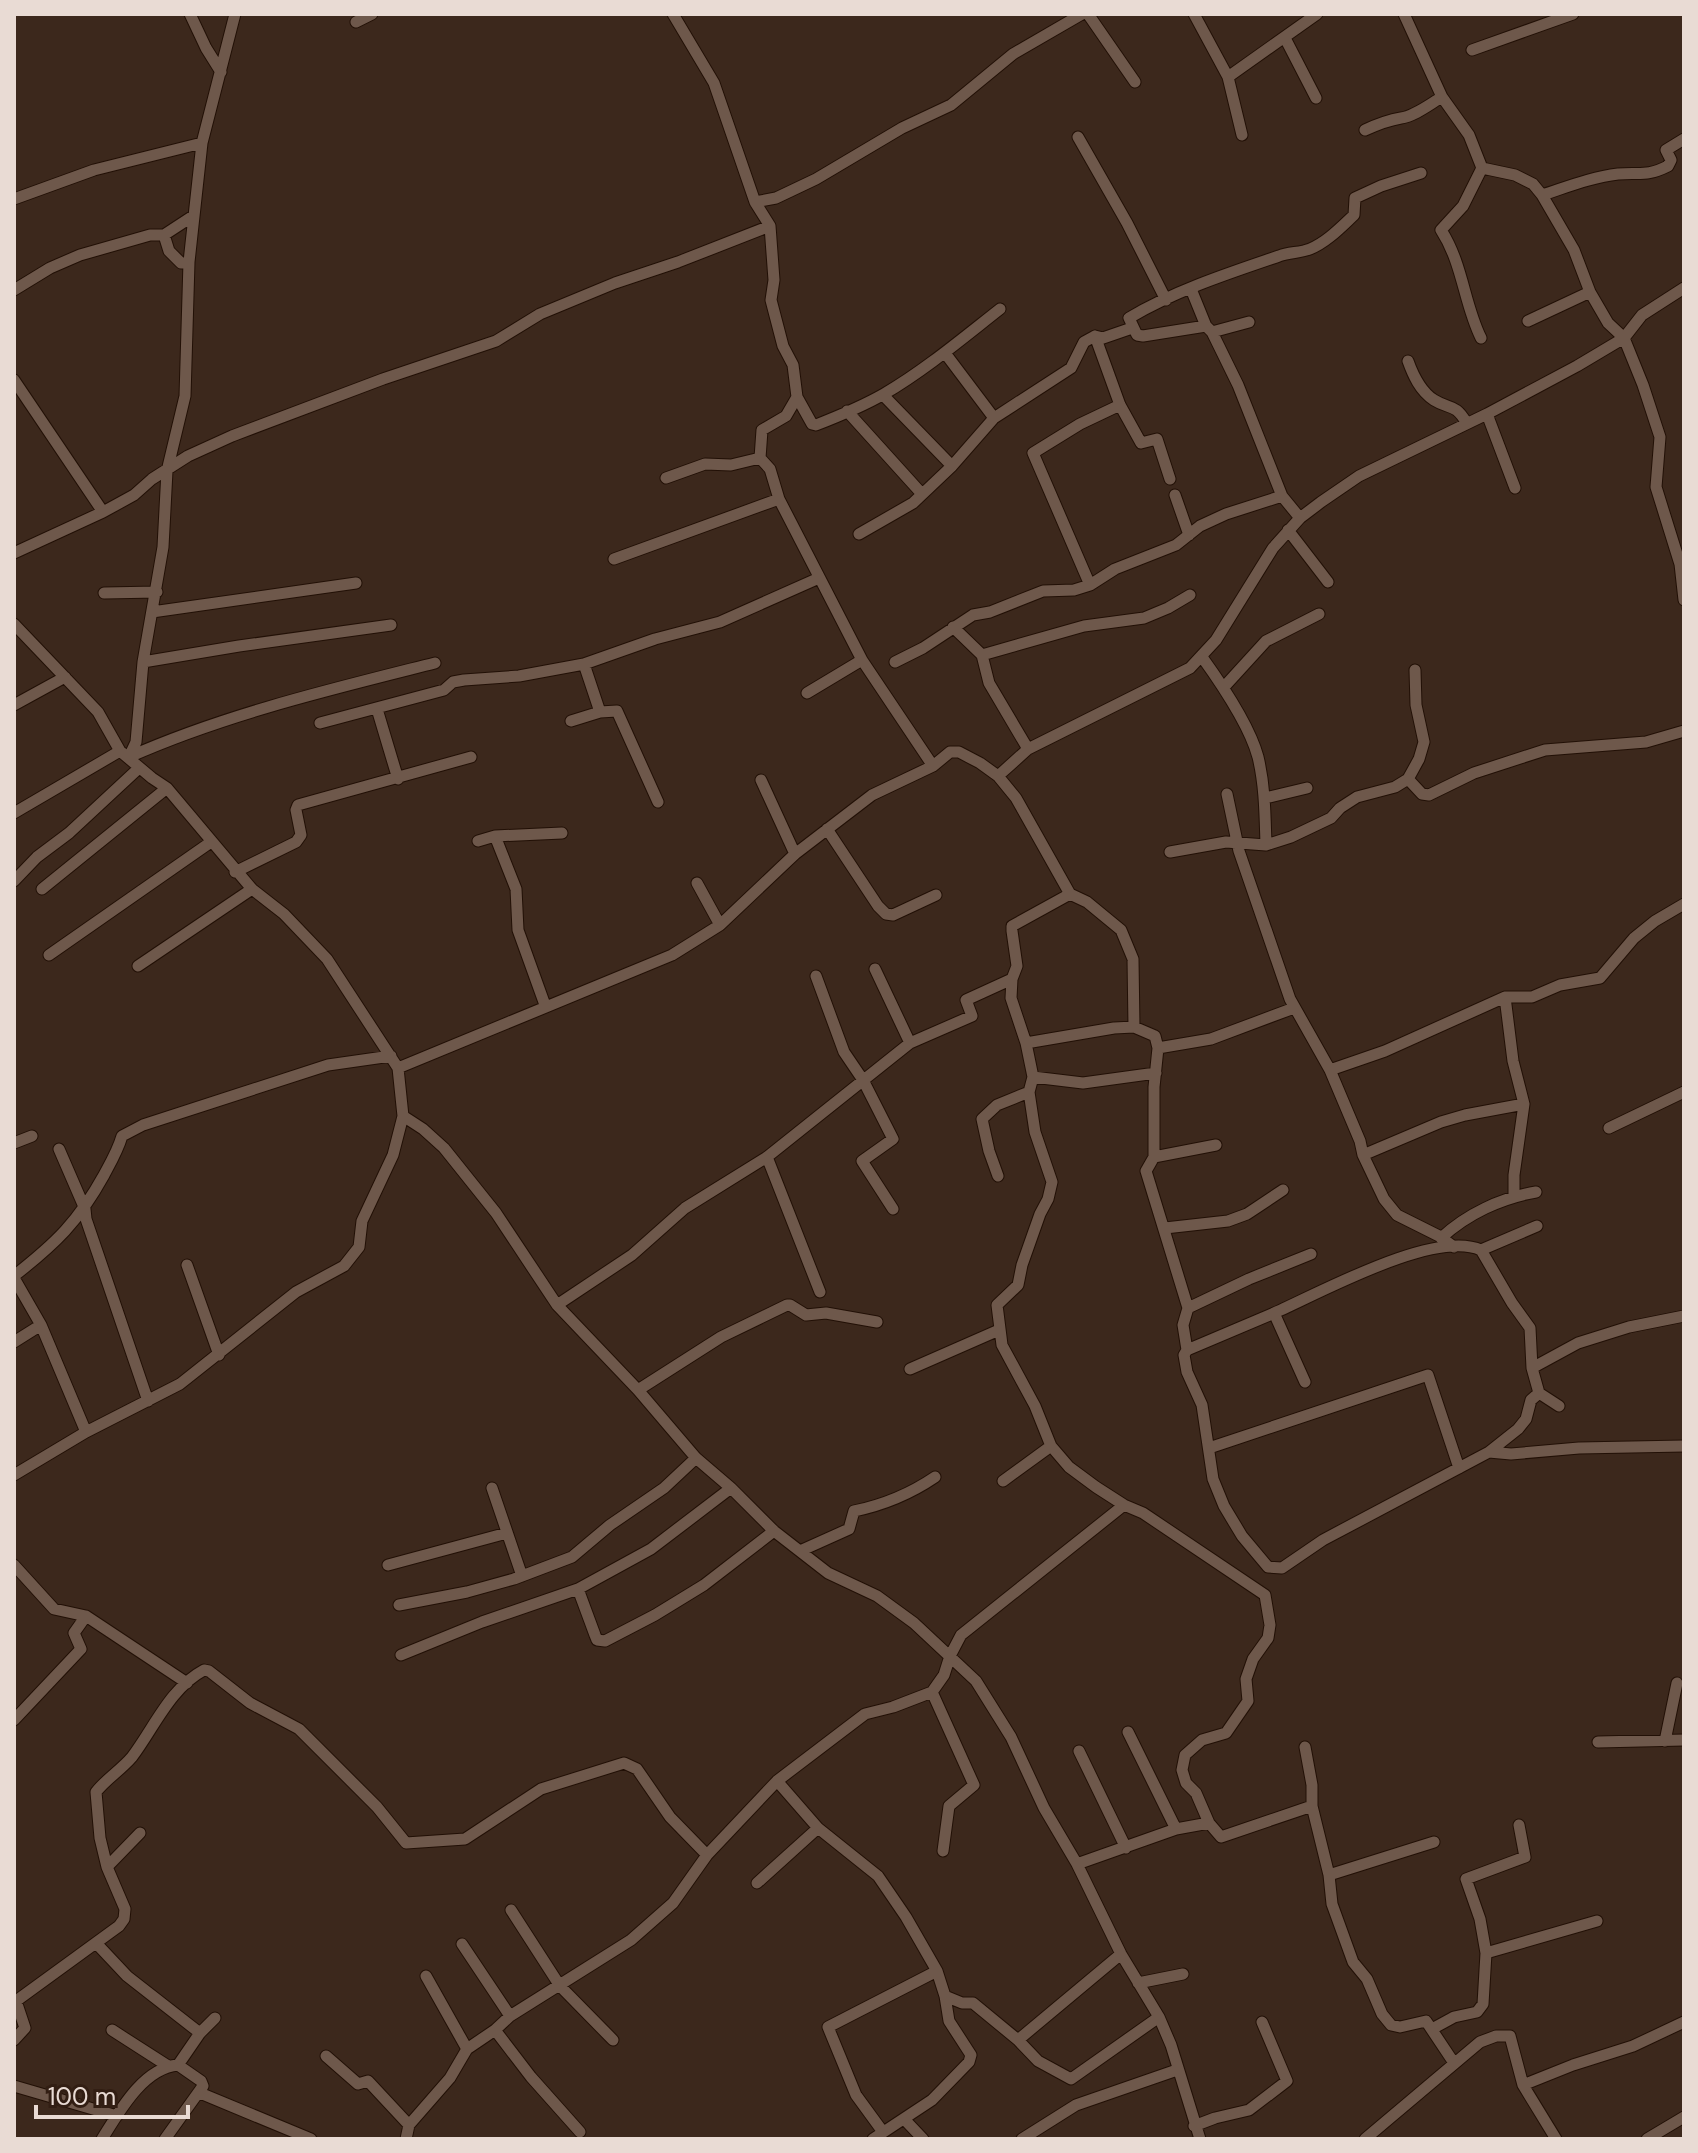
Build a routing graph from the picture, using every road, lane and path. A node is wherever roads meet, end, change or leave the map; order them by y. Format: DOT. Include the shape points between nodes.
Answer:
graph roads {
  1 [pos="190,14"];
  2 [pos="235,14"];
  3 [pos="372,14"];
  4 [pos="673,14"];
  5 [pos="1085,14"];
  6 [pos="1194,14"];
  7 [pos="1317,14"];
  8 [pos="1404,14"];
  9 [pos="1573,14"];
  10 [pos="356,22"];
  11 [pos="1285,38"];
  12 [pos="1472,50"];
  13 [pos="221,72"];
  14 [pos="1228,77"];
  15 [pos="1135,82"];
  16 [pos="1442,97"];
  17 [pos="1316,98"];
  18 [pos="1365,130"];
  19 [pos="1242,135"];
  20 [pos="1078,137"];
  21 [pos="1684,139"];
  22 [pos="202,143"];
  23 [pos="1482,168"];
  24 [pos="1421,173"];
  25 [pos="1542,195"];
  26 [pos="14,199"];
  27 [pos="755,202"];
  28 [pos="193,216"];
  29 [pos="770,226"];
  30 [pos="164,235"];
  31 [pos="189,262"];
  32 [pos="1684,288"];
  33 [pos="1191,289"];
  34 [pos="14,290"];
  35 [pos="1590,292"];
  36 [pos="1166,300"];
  37 [pos="1000,309"];
  38 [pos="1528,321"];
  39 [pos="1249,322"];
  40 [pos="1132,328"];
  41 [pos="1209,329"];
  42 [pos="1095,336"];
  43 [pos="1481,338"];
  44 [pos="1624,338"];
  45 [pos="945,353"];
  46 [pos="1408,361"];
  47 [pos="14,380"];
  48 [pos="883,395"];
  49 [pos="797,397"];
  50 [pos="1120,405"];
  51 [pos="847,411"];
  52 [pos="1487,414"];
  53 [pos="994,418"];
  54 [pos="1466,422"];
  55 [pos="760,458"];
  56 [pos="952,466"];
  57 [pos="167,471"];
  58 [pos="666,478"];
  59 [pos="1170,479"];
  60 [pos="1515,488"];
  61 [pos="922,494"];
  62 [pos="1175,495"];
  63 [pos="1282,496"];
  64 [pos="779,499"];
  65 [pos="103,512"];
  66 [pos="1300,518"];
  67 [pos="1288,530"];
  68 [pos="859,534"];
  69 [pos="1189,535"];
  70 [pos="14,553"];
  71 [pos="614,559"];
  72 [pos="819,578"];
  73 [pos="1328,582"];
  74 [pos="356,583"];
  75 [pos="1090,585"];
  76 [pos="157,592"];
  77 [pos="104,593"];
  78 [pos="1190,595"];
  79 [pos="1684,600"];
  80 [pos="152,612"];
  81 [pos="1319,614"];
  82 [pos="14,624"];
  83 [pos="391,625"];
  84 [pos="953,627"];
  85 [pos="982,655"];
  86 [pos="1202,657"];
  87 [pos="862,660"];
  88 [pos="143,662"];
  89 [pos="895,662"];
  90 [pos="435,663"];
  91 [pos="584,664"];
  92 [pos="1415,670"];
  93 [pos="65,677"];
  94 [pos="1224,687"];
  95 [pos="807,693"];
  96 [pos="14,705"];
  97 [pos="377,709"];
  98 [pos="600,712"];
  99 [pos="571,721"];
  100 [pos="320,723"];
  101 [pos="1684,731"];
  102 [pos="1028,749"];
  103 [pos="124,754"];
  104 [pos="471,757"];
  105 [pos="933,766"];
  106 [pos="139,768"];
  107 [pos="998,776"];
  108 [pos="398,779"];
  109 [pos="1408,779"];
  110 [pos="761,780"];
  111 [pos="167,788"];
  112 [pos="1307,788"];
  113 [pos="1227,794"];
  114 [pos="1265,798"];
  115 [pos="658,802"];
  116 [pos="14,813"];
  117 [pos="827,829"];
  118 [pos="562,833"];
  119 [pos="495,836"];
  120 [pos="478,841"];
  121 [pos="211,842"];
  122 [pos="1237,842"];
  123 [pos="1266,845"];
  124 [pos="1170,852"];
  125 [pos="795,854"];
  126 [pos="235,872"];
  127 [pos="14,881"];
  128 [pos="697,883"];
  129 [pos="42,889"];
  130 [pos="252,889"];
  131 [pos="1070,894"];
  132 [pos="936,895"];
  133 [pos="1684,904"];
  134 [pos="720,925"];
  135 [pos="49,955"];
  136 [pos="138,966"];
  137 [pos="875,969"];
  138 [pos="816,976"];
  139 [pos="1012,979"];
  140 [pos="1505,997"];
  141 [pos="545,1005"];
  142 [pos="1294,1008"];
  143 [pos="1134,1027"];
  144 [pos="910,1043"];
  145 [pos="1026,1043"];
  146 [pos="1158,1048"];
  147 [pos="391,1056"];
  148 [pos="398,1068"];
  149 [pos="1330,1070"];
  150 [pos="1156,1073"];
  151 [pos="1033,1077"];
  152 [pos="863,1080"];
  153 [pos="1029,1092"];
  154 [pos="1684,1092"];
  155 [pos="1524,1104"];
  156 [pos="403,1116"];
  157 [pos="1609,1128"];
  158 [pos="32,1136"];
  159 [pos="14,1143"];
  160 [pos="1216,1145"];
  161 [pos="59,1149"];
  162 [pos="1363,1155"];
  163 [pos="767,1157"];
  164 [pos="1154,1157"];
  165 [pos="998,1176"];
  166 [pos="1283,1190"];
  167 [pos="1536,1192"];
  168 [pos="1514,1195"];
  169 [pos="85,1209"];
  170 [pos="893,1209"];
  171 [pos="1537,1226"];
  172 [pos="1165,1228"];
  173 [pos="1441,1238"];
  174 [pos="1454,1247"];
  175 [pos="1481,1250"];
  176 [pos="1311,1254"];
  177 [pos="187,1265"];
  178 [pos="14,1277"];
  179 [pos="820,1292"];
  180 [pos="557,1305"];
  181 [pos="1188,1308"];
  182 [pos="1274,1313"];
  183 [pos="1684,1316"];
  184 [pos="877,1322"];
  185 [pos="41,1325"];
  186 [pos="999,1330"];
  187 [pos="14,1342"];
  188 [pos="1187,1350"];
  189 [pos="219,1355"];
  190 [pos="1532,1368"];
  191 [pos="910,1369"];
  192 [pos="1305,1382"];
  193 [pos="638,1390"];
  194 [pos="1539,1393"];
  195 [pos="148,1401"];
  196 [pos="1559,1406"];
  197 [pos="86,1432"];
  198 [pos="1051,1446"];
  199 [pos="1684,1446"];
  200 [pos="1209,1448"];
  201 [pos="1489,1452"];
  202 [pos="696,1458"];
  203 [pos="1459,1468"];
  204 [pos="14,1475"];
  205 [pos="935,1477"];
  206 [pos="1003,1481"];
  207 [pos="492,1488"];
  208 [pos="731,1488"];
  209 [pos="1124,1505"];
  210 [pos="774,1531"];
  211 [pos="507,1533"];
  212 [pos="800,1551"];
  213 [pos="14,1565"];
  214 [pos="388,1565"];
  215 [pos="522,1576"];
  216 [pos="578,1589"];
  217 [pos="399,1605"];
  218 [pos="86,1616"];
  219 [pos="401,1655"];
  220 [pos="950,1656"];
  221 [pos="187,1683"];
  222 [pos="1677,1683"];
  223 [pos="932,1692"];
  224 [pos="14,1720"];
  225 [pos="1128,1732"];
  226 [pos="1684,1740"];
  227 [pos="1665,1741"];
  228 [pos="1598,1742"];
  229 [pos="1305,1747"];
  230 [pos="1079,1751"];
  231 [pos="777,1781"];
  232 [pos="1312,1806"];
  233 [pos="1209,1823"];
  234 [pos="1519,1825"];
  235 [pos="818,1828"];
  236 [pos="1176,1829"];
  237 [pos="140,1833"];
  238 [pos="1434,1842"];
  239 [pos="1126,1848"];
  240 [pos="943,1851"];
  241 [pos="707,1855"];
  242 [pos="1077,1864"];
  243 [pos="107,1867"];
  244 [pos="1329,1875"];
  245 [pos="757,1883"];
  246 [pos="511,1910"];
  247 [pos="1597,1921"];
  248 [pos="96,1943"];
  249 [pos="462,1944"];
  250 [pos="1486,1953"];
  251 [pos="1121,1954"];
  252 [pos="937,1971"];
  253 [pos="1183,1974"];
  254 [pos="426,1976"];
  255 [pos="1138,1983"];
  256 [pos="560,1986"];
  257 [pos="945,1996"];
  258 [pos="510,2016"];
  259 [pos="1159,2017"];
  260 [pos="215,2018"];
  261 [pos="1262,2022"];
  262 [pos="1684,2022"];
  263 [pos="1432,2029"];
  264 [pos="112,2030"];
  265 [pos="495,2030"];
  266 [pos="200,2033"];
  267 [pos="14,2040"];
  268 [pos="613,2040"];
  269 [pos="1018,2040"];
  270 [pos="467,2049"];
  271 [pos="326,2056"];
  272 [pos="1454,2063"];
  273 [pos="173,2065"];
  274 [pos="1177,2070"];
  275 [pos="1523,2085"];
  276 [pos="14,2086"];
  277 [pos="200,2093"];
  278 [pos="117,2116"];
  279 [pos="1684,2117"];
  280 [pos="905,2120"];
  281 [pos="409,2125"];
  282 [pos="1194,2126"];
  283 [pos="580,2132"];
  284 [pos="878,2136"];
  285 [pos="102,2139"];
  286 [pos="165,2139"];
  287 [pos="311,2139"];
  288 [pos="406,2139"];
  289 [pos="923,2139"];
  290 [pos="1022,2139"];
  291 [pos="1200,2139"];
  292 [pos="1365,2139"];
  293 [pos="1556,2139"];
  294 [pos="1647,2139"];
  1 -- 13 [label="street"];
  2 -- 13 [label="street"];
  3 -- 10 [label="street"];
  4 -- 27 [label="street" via="714,83"];
  5 -- 15 [label="street"];
  5 -- 27 [label="street" via="1013,54 951,105 816,179"];
  6 -- 14 [label="street"];
  7 -- 11 [label="street"];
  8 -- 16 [label="street"];
  9 -- 12 [label="street"];
  11 -- 14 [label="street"];
  11 -- 17 [label="street"];
  13 -- 22 [label="street"];
  14 -- 19 [label="street"];
  16 -- 18 [label="street" via="1401,119"];
  16 -- 23 [label="street" via="1469,135"];
  20 -- 36 [label="street"];
  21 -- 25 [label="street" via="1666,150 1668,166 1650,175 1620,174"];
  22 -- 26 [label="street" via="94,170"];
  22 -- 28 [label="street"];
  23 -- 25 [label="street" via="1515,175"];
  23 -- 43 [label="street" via="1463,206 1441,230"];
  24 -- 33 [label="street" via="1355,198 1354,215 1312,249"];
  25 -- 35 [label="street" via="1574,250"];
  27 -- 29 [label="street"];
  28 -- 30 [label="street"];
  28 -- 31 [label="street"];
  29 -- 49 [label="street" via="771,300 793,365"];
  29 -- 57 [label="street" via="540,314 496,341 232,436"];
  30 -- 31 [label="street" via="169,251 181,263"];
  30 -- 34 [label="street" via="80,255"];
  31 -- 57 [label="street" via="185,396"];
  32 -- 44 [label="street" via="1642,315"];
  33 -- 36 [label="street"];
  33 -- 41 [label="street"];
  35 -- 38 [label="street"];
  35 -- 44 [label="street"];
  36 -- 40 [label="street" via="1130,317"];
  37 -- 45 [label="street"];
  39 -- 41 [label="street"];
  40 -- 41 [label="street" via="1143,336"];
  40 -- 42 [label="street"];
  41 -- 63 [label="street" via="1238,385"];
  42 -- 50 [label="street"];
  42 -- 53 [label="street" via="1084,342 1071,368"];
  44 -- 52 [label="street"];
  44 -- 79 [label="street" via="1660,437 1656,487 1680,564"];
  45 -- 48 [label="street"];
  45 -- 53 [label="street"];
  46 -- 54 [label="street" via="1423,390 1459,410"];
  47 -- 65 [label="street"];
  48 -- 51 [label="street"];
  48 -- 56 [label="street"];
  49 -- 51 [label="street" via="812,424"];
  49 -- 55 [label="street" via="786,416 762,430"];
  50 -- 59 [label="street" via="1141,443 1157,439"];
  50 -- 75 [label="street" via="1033,453"];
  51 -- 61 [label="street"];
  52 -- 54 [label="street"];
  52 -- 60 [label="street"];
  53 -- 56 [label="street"];
  54 -- 66 [label="street" via="1359,476"];
  55 -- 58 [label="street" via="705,464"];
  55 -- 64 [label="street" via="770,469"];
  56 -- 61 [label="street"];
  57 -- 65 [label="street"];
  57 -- 76 [label="street"];
  61 -- 68 [label="street"];
  62 -- 69 [label="street"];
  63 -- 66 [label="street"];
  63 -- 69 [label="street" via="1226,514"];
  64 -- 71 [label="street"];
  64 -- 72 [label="street"];
  65 -- 70 [label="street"];
  66 -- 67 [label="street"];
  67 -- 73 [label="street"];
  67 -- 86 [label="street"];
  69 -- 75 [label="street"];
  72 -- 87 [label="street"];
  72 -- 91 [label="street" via="720,622"];
  74 -- 80 [label="street"];
  75 -- 84 [label="street" via="1043,591"];
  76 -- 77 [label="street"];
  76 -- 80 [label="street"];
  78 -- 85 [label="street" via="1144,618 1084,626"];
  80 -- 88 [label="street"];
  81 -- 94 [label="street" via="1266,641"];
  82 -- 93 [label="street"];
  83 -- 88 [label="street"];
  84 -- 85 [label="street"];
  84 -- 89 [label="street"];
  85 -- 102 [label="street" via="989,683"];
  86 -- 94 [label="street"];
  86 -- 102 [label="street" via="1144,693"];
  87 -- 95 [label="street"];
  87 -- 105 [label="street"];
  88 -- 103 [label="street" via="136,742"];
  90 -- 103 [label="street"];
  91 -- 97 [label="street" via="453,682 444,690"];
  91 -- 98 [label="street"];
  92 -- 109 [label="street" via="1424,742"];
  93 -- 96 [label="street"];
  93 -- 103 [label="street" via="98,712"];
  94 -- 114 [label="street" via="1257,754"];
  97 -- 100 [label="street"];
  97 -- 108 [label="street"];
  98 -- 99 [label="street"];
  98 -- 115 [label="street" via="617,711"];
  101 -- 109 [label="street" via="1646,742 1545,750 1474,773 1429,795"];
  102 -- 107 [label="street"];
  103 -- 106 [label="street"];
  103 -- 116 [label="street"];
  104 -- 108 [label="street"];
  105 -- 107 [label="street" via="950,752 959,752"];
  105 -- 117 [label="street" via="872,795"];
  106 -- 111 [label="street"];
  106 -- 127 [label="street"];
  107 -- 131 [label="street"];
  108 -- 126 [label="street" via="298,805 301,835 296,842"];
  109 -- 123 [label="street" via="1357,797 1314,827"];
  110 -- 125 [label="street"];
  111 -- 121 [label="street"];
  111 -- 129 [label="street"];
  112 -- 114 [label="street"];
  113 -- 122 [label="street"];
  114 -- 123 [label="street"];
  117 -- 125 [label="street"];
  117 -- 132 [label="street" via="886,914"];
  118 -- 119 [label="street"];
  119 -- 120 [label="street"];
  119 -- 141 [label="street" via="516,889 518,930"];
  121 -- 126 [label="street"];
  121 -- 135 [label="street"];
  122 -- 123 [label="street"];
  122 -- 124 [label="street"];
  122 -- 142 [label="street"];
  125 -- 134 [label="street"];
  126 -- 130 [label="street"];
  128 -- 134 [label="street"];
  130 -- 136 [label="street"];
  130 -- 147 [label="street" via="327,959"];
  131 -- 139 [label="street" via="1012,926 1017,966"];
  131 -- 143 [label="street" via="1121,930 1133,959"];
  133 -- 140 [label="street" via="1634,938 1600,978 1560,985 1532,997"];
  134 -- 141 [label="street" via="672,955"];
  137 -- 144 [label="street"];
  138 -- 152 [label="street" via="844,1052"];
  139 -- 144 [label="street" via="966,1000 972,1016"];
  139 -- 145 [label="street" via="1011,998"];
  140 -- 149 [label="street"];
  140 -- 155 [label="street"];
  141 -- 148 [label="street"];
  142 -- 146 [label="street" via="1211,1039"];
  142 -- 149 [label="street"];
  143 -- 145 [label="street"];
  143 -- 146 [label="street" via="1155,1036"];
  144 -- 152 [label="street"];
  145 -- 151 [label="street"];
  146 -- 150 [label="street"];
  147 -- 148 [label="street"];
  147 -- 169 [label="street" via="328,1065 143,1125 122,1136"];
  148 -- 156 [label="street"];
  149 -- 162 [label="street"];
  150 -- 151 [label="street" via="1083,1083"];
  150 -- 164 [label="street"];
  151 -- 153 [label="street"];
  152 -- 163 [label="street"];
  152 -- 170 [label="street" via="893,1140 862,1163"];
  153 -- 165 [label="street" via="997,1105 982,1119"];
  153 -- 186 [label="street" via="1035,1132 1052,1182 1018,1285 997,1305"];
  154 -- 157 [label="street"];
  155 -- 162 [label="street" via="1441,1122"];
  155 -- 168 [label="street"];
  156 -- 180 [label="street" via="444,1148 496,1213"];
  156 -- 189 [label="street" via="393,1155 362,1221 359,1247 344,1266 296,1292"];
  158 -- 159 [label="street"];
  160 -- 164 [label="street"];
  161 -- 169 [label="street"];
  162 -- 173 [label="street" via="1397,1215"];
  163 -- 179 [label="street"];
  163 -- 180 [label="street" via="685,1208 632,1255"];
  164 -- 172 [label="street" via="1146,1171"];
  166 -- 172 [label="street" via="1228,1221"];
  167 -- 168 [label="street"];
  168 -- 173 [label="street" via="1458,1223"];
  169 -- 178 [label="street" via="55,1244"];
  169 -- 195 [label="street"];
  171 -- 175 [label="street"];
  172 -- 181 [label="street"];
  173 -- 174 [label="street"];
  174 -- 175 [label="street"];
  174 -- 182 [label="street" via="1385,1262"];
  175 -- 190 [label="street" via="1530,1328"];
  176 -- 181 [label="street"];
  177 -- 189 [label="street"];
  178 -- 185 [label="street"];
  180 -- 193 [label="street"];
  181 -- 188 [label="street" via="1183,1325"];
  182 -- 188 [label="street"];
  182 -- 192 [label="street"];
  183 -- 190 [label="street" via="1578,1343"];
  184 -- 193 [label="street" via="806,1315 787,1305 721,1337"];
  185 -- 187 [label="street"];
  185 -- 197 [label="street"];
  186 -- 191 [label="street"];
  186 -- 198 [label="street"];
  188 -- 200 [label="street" via="1187,1372 1202,1405"];
  189 -- 195 [label="street"];
  190 -- 194 [label="street"];
  193 -- 202 [label="street"];
  194 -- 196 [label="street"];
  194 -- 201 [label="street" via="1518,1429"];
  195 -- 197 [label="street"];
  197 -- 204 [label="street"];
  198 -- 206 [label="street"];
  198 -- 209 [label="street" via="1069,1467"];
  199 -- 201 [label="street"];
  200 -- 203 [label="street" via="1428,1375"];
  200 -- 203 [label="street" via="1224,1506 1268,1567 1282,1568 1323,1540"];
  201 -- 203 [label="street"];
  202 -- 208 [label="street"];
  202 -- 215 [label="street" via="572,1557"];
  205 -- 212 [label="street" via="875,1507 854,1511 847,1531"];
  207 -- 211 [label="street"];
  208 -- 210 [label="street"];
  208 -- 216 [label="street" via="651,1549"];
  209 -- 220 [label="street" via="977,1621 961,1635"];
  209 -- 233 [label="street" via="1265,1595 1268,1638 1246,1679 1248,1701 1226,1733 1202,1740 1185,1755 1186,1783"];
  210 -- 212 [label="street"];
  210 -- 216 [label="street" via="704,1585 605,1641 597,1640"];
  211 -- 214 [label="street"];
  211 -- 215 [label="street"];
  212 -- 220 [label="street" via="828,1573 877,1596"];
  213 -- 218 [label="street" via="54,1609"];
  215 -- 217 [label="street"];
  216 -- 219 [label="street"];
  218 -- 221 [label="street"];
  218 -- 224 [label="street" via="74,1633 81,1649"];
  220 -- 223 [label="street"];
  220 -- 242 [label="street" via="976,1681 1004,1725"];
  221 -- 241 [label="street" via="209,1671 250,1703 299,1729 406,1843 465,1839 541,1789 624,1763 637,1769 670,1817"];
  221 -- 243 [label="street" via="154,1719 131,1759 96,1792"];
  222 -- 227 [label="street"];
  223 -- 231 [label="street" via="865,1714"];
  223 -- 240 [label="street" via="974,1785 949,1806"];
  225 -- 236 [label="street"];
  226 -- 227 [label="street"];
  227 -- 228 [label="street"];
  229 -- 232 [label="street"];
  230 -- 239 [label="street"];
  231 -- 235 [label="street"];
  231 -- 241 [label="street"];
  232 -- 233 [label="street" via="1221,1837"];
  232 -- 244 [label="street"];
  233 -- 236 [label="street"];
  234 -- 250 [label="street" via="1525,1857 1466,1879"];
  235 -- 245 [label="street"];
  235 -- 252 [label="street" via="878,1876"];
  236 -- 239 [label="street"];
  237 -- 243 [label="street"];
  238 -- 244 [label="street"];
  239 -- 242 [label="street"];
  241 -- 256 [label="street" via="673,1903 642,1931"];
  242 -- 251 [label="street"];
  243 -- 248 [label="street" via="125,1909 124,1919"];
  244 -- 263 [label="street" via="1332,1904 1353,1962 1382,2014 1391,2025 1426,2021"];
  246 -- 256 [label="street"];
  247 -- 250 [label="street"];
  248 -- 266 [label="street" via="127,1976"];
  248 -- 267 [label="street" via="16,2001 25,2028"];
  249 -- 258 [label="street"];
  250 -- 263 [label="street" via="1480,2009"];
  251 -- 255 [label="street"];
  251 -- 269 [label="street"];
  252 -- 257 [label="street"];
  252 -- 284 [label="street" via="828,2027"];
  253 -- 255 [label="street"];
  254 -- 270 [label="street"];
  255 -- 259 [label="street"];
  256 -- 258 [label="street"];
  256 -- 268 [label="street"];
  257 -- 269 [label="street" via="973,2003"];
  257 -- 280 [label="street" via="949,2021 971,2055 969,2062"];
  258 -- 265 [label="street"];
  259 -- 269 [label="street" via="1071,2079 1038,2061"];
  259 -- 274 [label="street"];
  260 -- 266 [label="street"];
  261 -- 282 [label="street" via="1287,2081 1249,2110"];
  262 -- 275 [label="street"];
  263 -- 272 [label="street"];
  264 -- 273 [label="street"];
  265 -- 270 [label="street"];
  265 -- 283 [label="street"];
  266 -- 273 [label="street"];
  270 -- 281 [label="street" via="450,2078"];
  271 -- 281 [label="street" via="358,2084 368,2081"];
  272 -- 275 [label="street" via="1480,2042 1510,2036"];
  272 -- 292 [label="street"];
  273 -- 277 [label="street" via="201,2081"];
  273 -- 278 [label="street" via="140,2086"];
  274 -- 282 [label="street"];
  274 -- 290 [label="street" via="1076,2105"];
  275 -- 293 [label="street"];
  276 -- 278 [label="street"];
  277 -- 286 [label="street"];
  277 -- 287 [label="street"];
  278 -- 285 [label="street"];
  279 -- 294 [label="street"];
  280 -- 284 [label="street"];
  280 -- 289 [label="street"];
  281 -- 288 [label="street"];
  282 -- 291 [label="street"];
}
